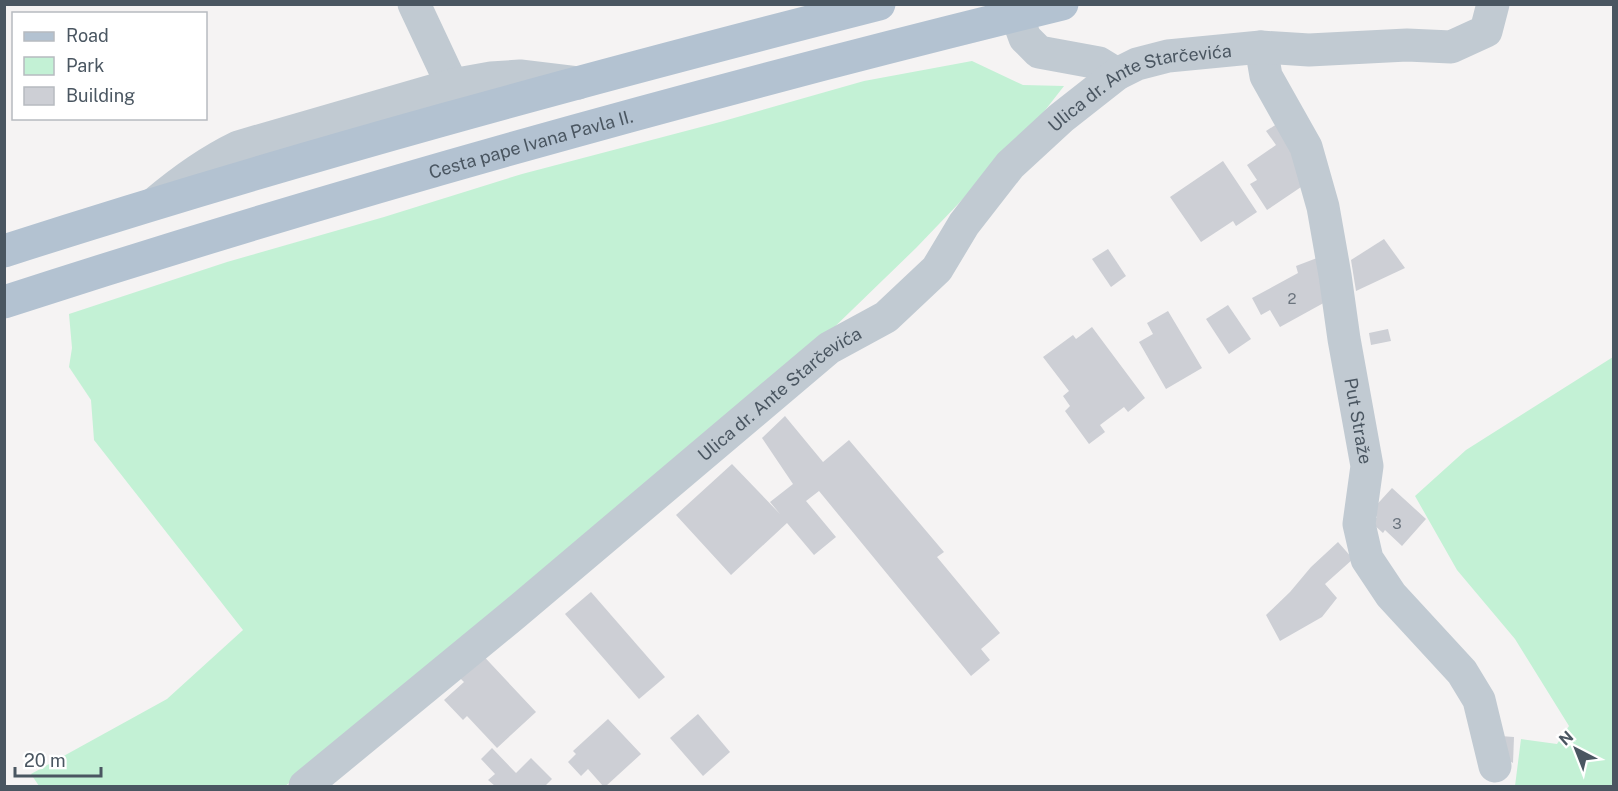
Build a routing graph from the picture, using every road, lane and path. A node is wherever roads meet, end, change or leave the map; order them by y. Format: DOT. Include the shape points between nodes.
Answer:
graph roads {
  1 [pos="414,4"];
  2 [pos="879,4"];
  3 [pos="1062,4"];
  4 [pos="1493,4"];
  5 [pos="1017,15"];
  6 [pos="1261,47"];
  7 [pos="1117,74"];
  8 [pos="578,83"];
  9 [pos="452,86"];
  10 [pos="155,203"];
  11 [pos="4,251"];
  12 [pos="4,302"];
  13 [pos="1495,766"];
  14 [pos="305,786"];
  1 -- 9 [label="street"];
  2 -- 8 [label="main road"];
  3 -- 5 [label="main road, Cesta pape Ivana Pavla II."];
  4 -- 6 [label="street, Ulica dr. Ante Starčevića" via="1486,31 1451,47"];
  5 -- 7 [label="street" via="1025,38 1039,52 1099,63"];
  5 -- 12 [label="main road, Cesta pape Ivana Pavla II." via="680,102 360,192"];
  6 -- 7 [label="street, Ulica dr. Ante Starčevića" via="1168,56"];
  6 -- 13 [label="street, Put Straže" via="1266,76 1306,147 1323,207 1366,466 1359,524 1367,559 1392,595 1462,672 1479,700"];
  7 -- 14 [label="street, Ulica dr. Ante Starčevića" via="1010,165 964,224 937,269 886,317 829,348"];
  8 -- 9 [label="street" via="520,76"];
  8 -- 10 [label="main road"];
  9 -- 10 [label="street" via="238,147 186,177"];
  10 -- 11 [label="main road"];
}
